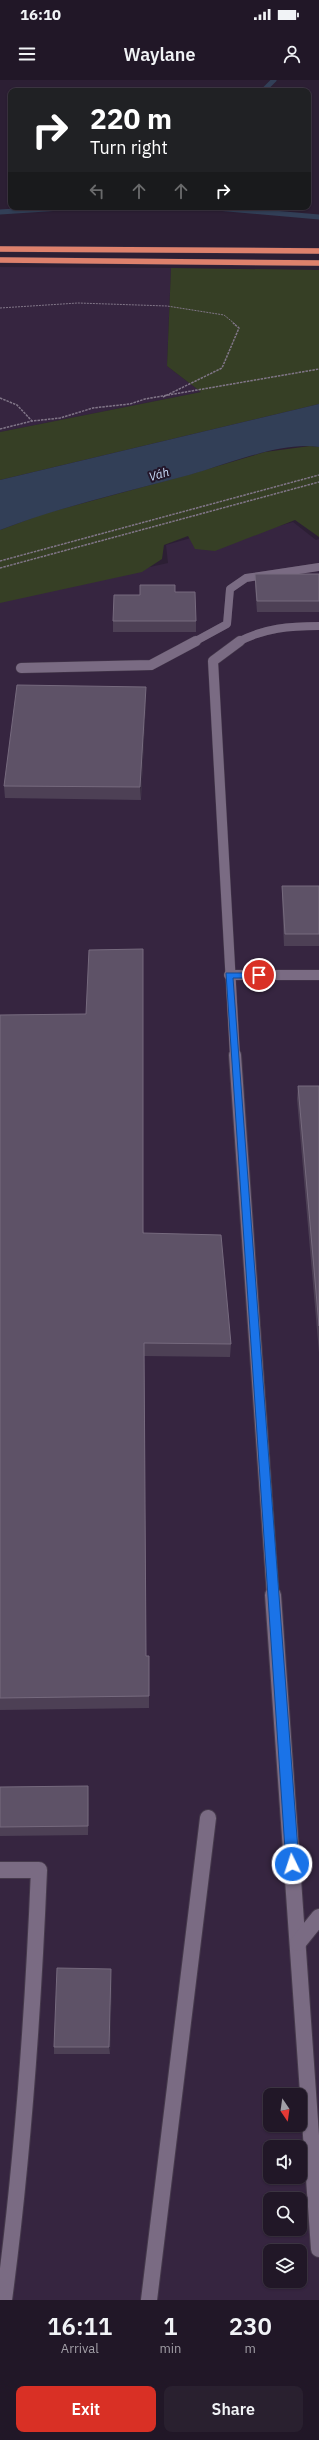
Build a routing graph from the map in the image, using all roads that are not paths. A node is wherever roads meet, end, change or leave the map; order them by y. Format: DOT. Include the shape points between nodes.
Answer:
graph roads {
  1 [pos="0,249"];
  2 [pos="319,251"];
  3 [pos="0,260"];
  4 [pos="319,263"];
  5 [pos="319,566"];
  6 [pos="319,626"];
  7 [pos="21,668"];
  8 [pos="229,975"];
  9 [pos="319,975"];
  10 [pos="208,1818"];
  11 [pos="0,1870"];
  12 [pos="319,1917"];
  13 [pos="298,1943"];
  14 [pos="317,2183"];
  15 [pos="319,2249"];
  16 [pos="4,2300"];
  17 [pos="149,2300"];
  1 -- 2 [label="highway"];
  3 -- 4 [label="highway"];
  5 -- 7 [label="lane" via="246,578 230,589 228,624 151,666"];
  6 -- 8 [label="lane" via="288,626 252,632 230,645 213,661"];
  8 -- 9 [label="lane"];
  8 -- 13 [label="lane"];
  10 -- 17 [label="lane"];
  11 -- 16 [label="lane" via="39,1870 18,2197"];
  12 -- 13 [label="lane"];
  13 -- 14 [label="lane"];
  14 -- 15 [label="lane"];
}
